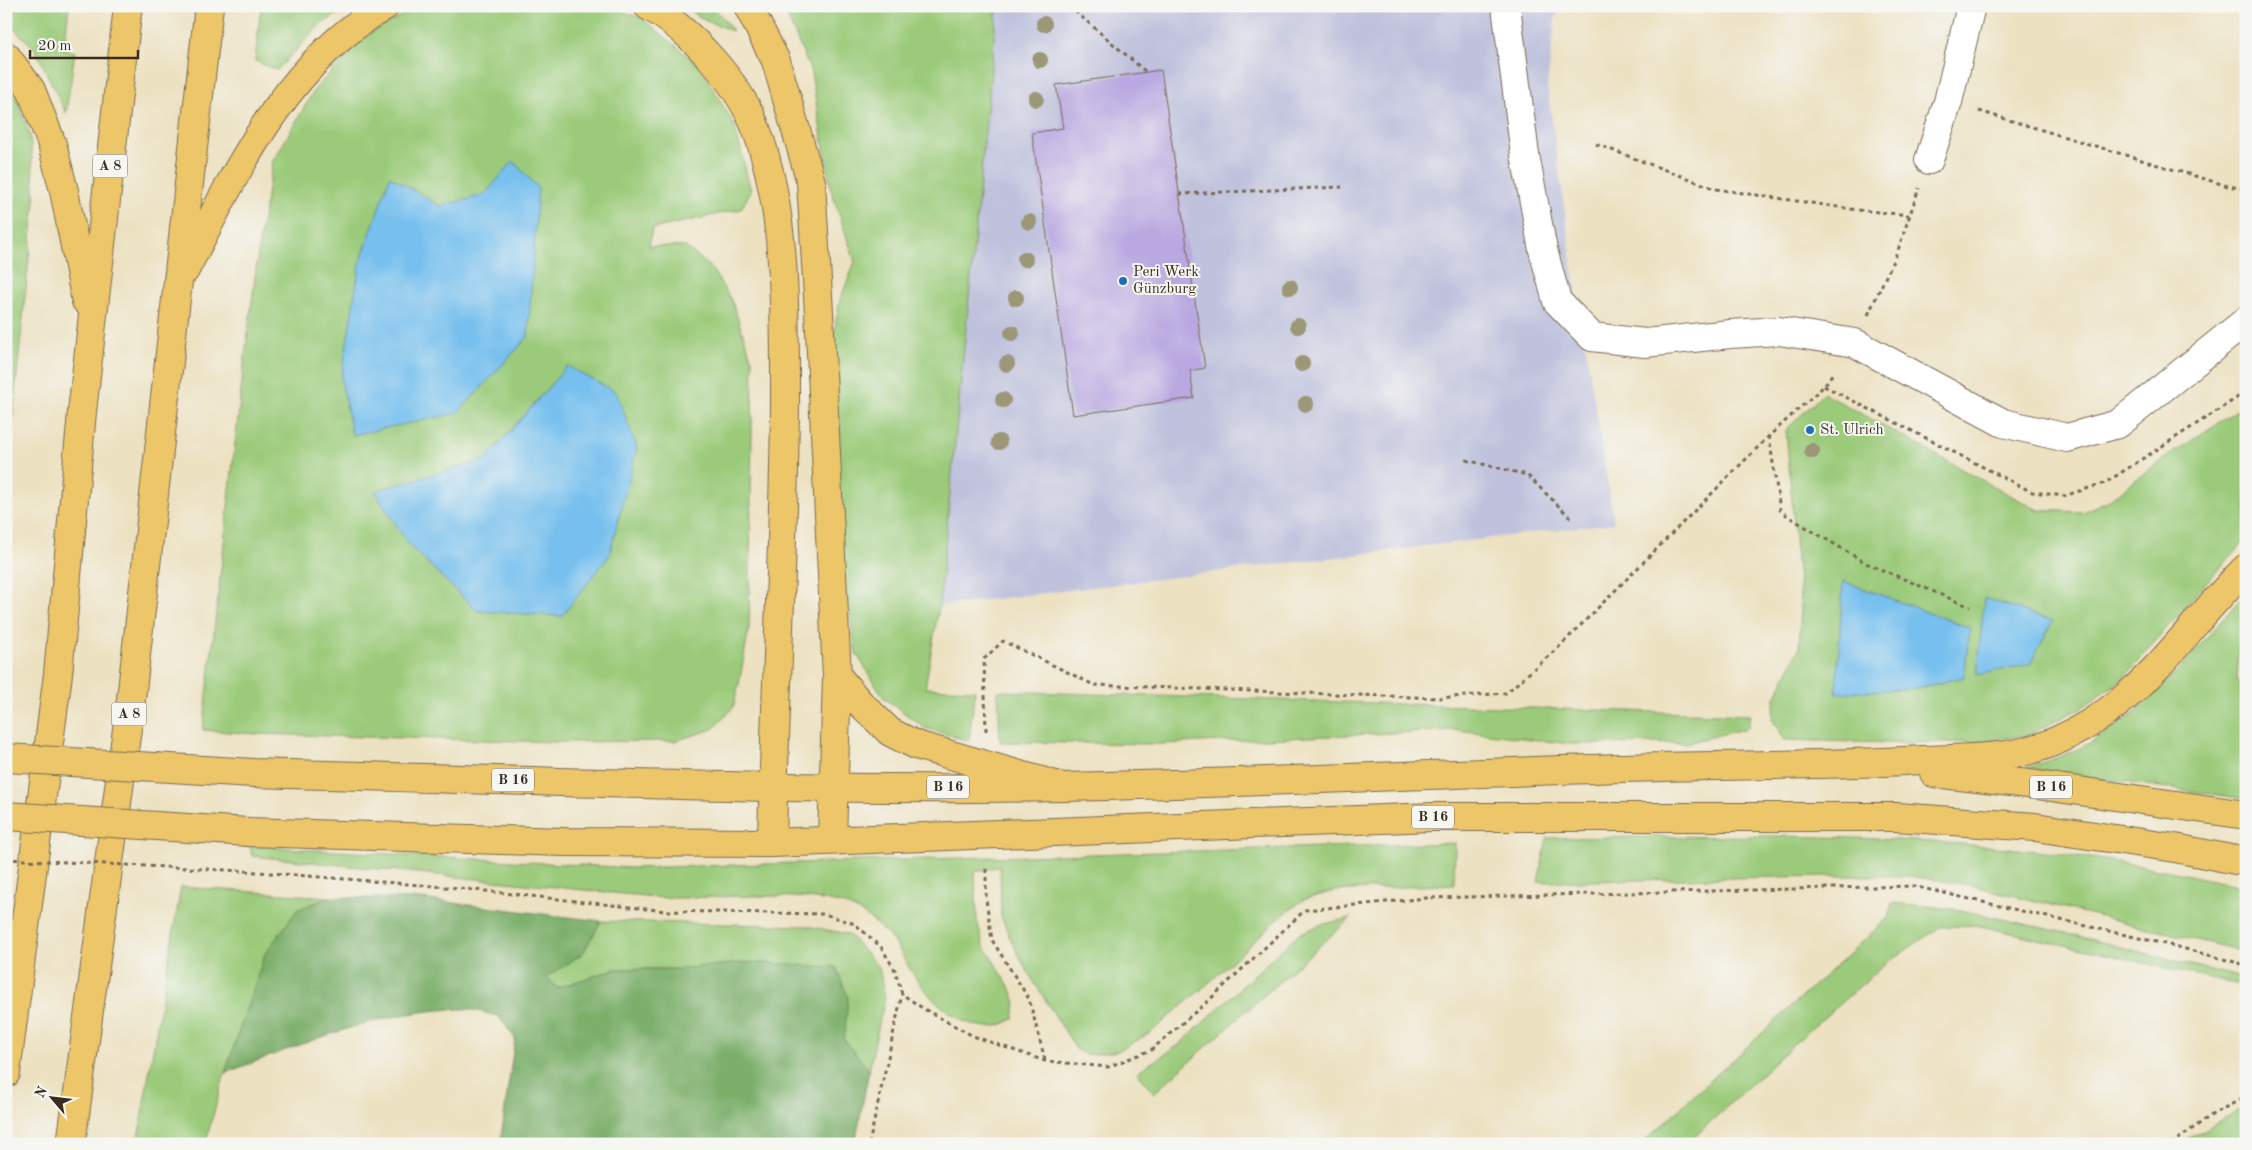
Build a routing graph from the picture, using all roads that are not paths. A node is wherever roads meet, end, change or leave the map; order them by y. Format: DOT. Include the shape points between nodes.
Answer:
graph roads {
  1 [pos="128,6"];
  2 [pos="209,6"];
  3 [pos="385,6"];
  4 [pos="648,6"];
  5 [pos="748,6"];
  6 [pos="1506,6"];
  7 [pos="1971,6"];
  8 [pos="6,56"];
  9 [pos="1929,160"];
  10 [pos="178,284"];
  11 [pos="2246,321"];
  12 [pos="91,325"];
  13 [pos="2246,568"];
  14 [pos="837,676"];
  15 [pos="6,758"];
  16 [pos="1856,764"];
  17 [pos="773,787"];
  18 [pos="833,787"];
  19 [pos="1062,787"];
  20 [pos="2246,815"];
  21 [pos="6,816"];
  22 [pos="832,840"];
  23 [pos="772,843"];
  24 [pos="2246,862"];
  25 [pos="6,1073"];
  26 [pos="71,1144"];
  1 -- 12 [label="main road, A 8"];
  2 -- 10 [label="main road, A 8"];
  3 -- 10 [label="main road" via="363,19 314,61 271,115 231,182"];
  4 -- 17 [label="main road" via="664,15 703,49 734,88 757,129 775,193 785,321 784,479"];
  5 -- 14 [label="main road" via="776,61 811,182"];
  6 -- 11 [label="street" via="1526,155 1543,250 1557,301 1592,337 1645,343 1779,331 1854,343 2003,423 2067,438 2118,424"];
  7 -- 9 [label="street" via="1948,102"];
  8 -- 12 [label="main road" via="31,90 52,144"];
  10 -- 26 [label="main road, A 8" via="131,700"];
  12 -- 25 [label="main road, A 8" via="58,674"];
  13 -- 16 [label="main road" via="2220,594 2176,649 2133,692 2087,726 2044,745 2001,757"];
  14 -- 18 [label="main road"];
  14 -- 19 [label="main road" via="890,732 916,745"];
  15 -- 17 [label="main road, B 16, bridge" via="253,773"];
  16 -- 19 [label="main road, B 16" via="1661,767"];
  16 -- 20 [label="main road, B 16" via="2037,785"];
  17 -- 18 [label="main road, B 16"];
  17 -- 23 [label="main road"];
  18 -- 19 [label="main road, B 16"];
  18 -- 22 [label="main road"];
  21 -- 23 [label="main road, B 16, bridge" via="248,832 564,842"];
  22 -- 23 [label="main road, B 16"];
  22 -- 24 [label="main road, B 16" via="1433,817 1897,817 2035,827"];
}
